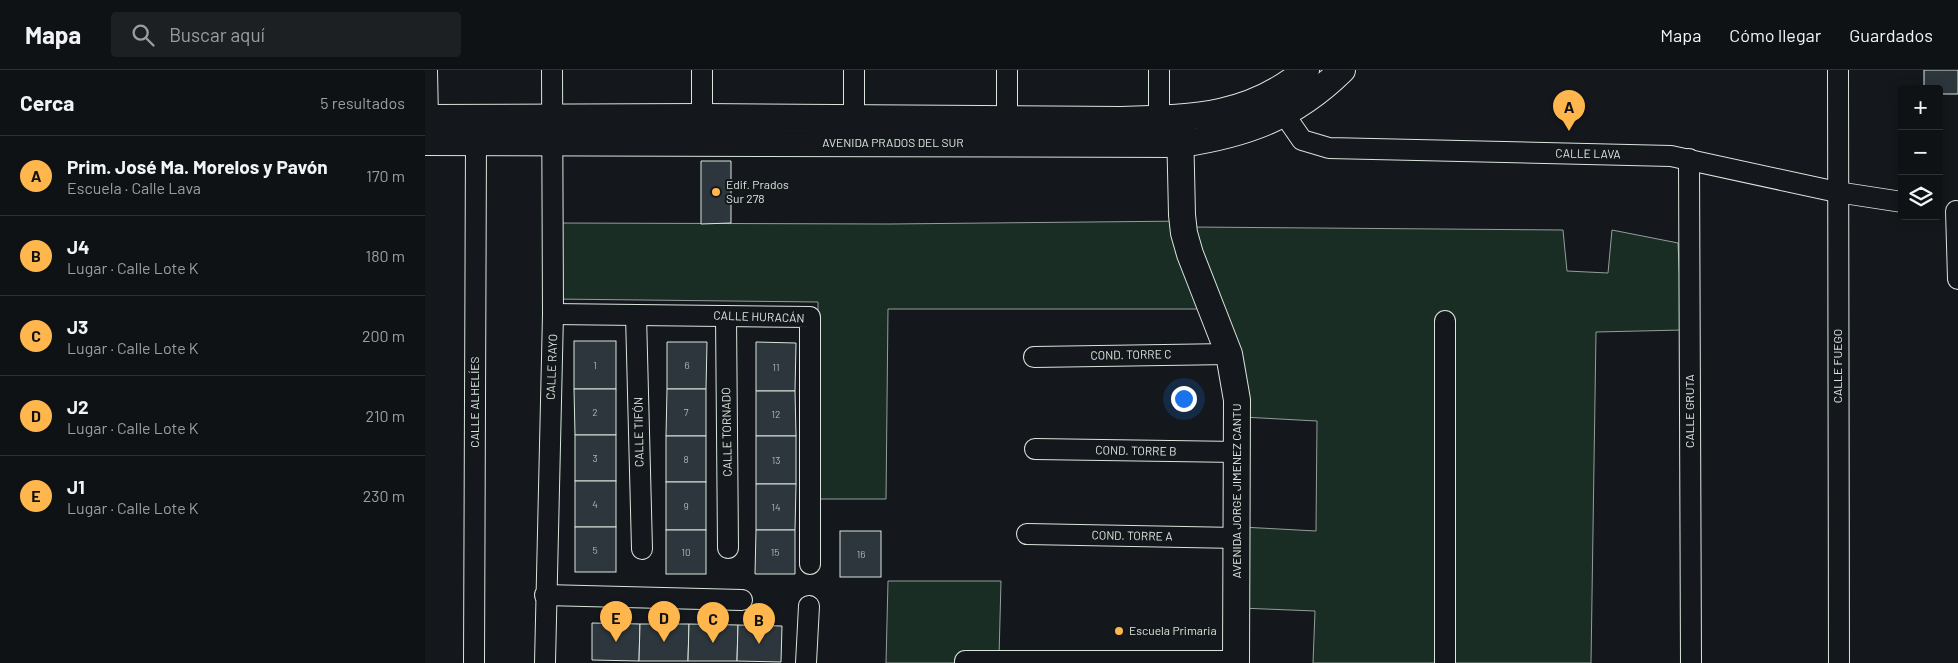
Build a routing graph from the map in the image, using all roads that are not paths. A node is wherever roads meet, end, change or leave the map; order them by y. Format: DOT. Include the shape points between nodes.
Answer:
graph roads {
  1 [pos="427,70"];
  2 [pos="552,70"];
  3 [pos="702,70"];
  4 [pos="854,70"];
  5 [pos="1007,70"];
  6 [pos="1159,70"];
  7 [pos="1306,70"];
  8 [pos="1838,70"];
  9 [pos="1334,73"];
  10 [pos="1285,114"];
  11 [pos="552,116"];
  12 [pos="702,117"];
  13 [pos="854,118"];
  14 [pos="1007,119"];
  15 [pos="426,126"];
  16 [pos="1173,127"];
  17 [pos="476,142"];
  18 [pos="552,142"];
  19 [pos="853,144"];
  20 [pos="1689,159"];
  21 [pos="1837,192"];
  22 [pos="1898,201"];
  23 [pos="1951,211"];
  24 [pos="1958,279"];
  25 [pos="553,314"];
  26 [pos="636,314"];
  27 [pos="726,316"];
  28 [pos="1445,322"];
  29 [pos="1229,354"];
  30 [pos="1034,357"];
  31 [pos="1035,449"];
  32 [pos="1238,452"];
  33 [pos="1027,534"];
  34 [pos="1237,538"];
  35 [pos="728,548"];
  36 [pos="642,549"];
  37 [pos="810,564"];
  38 [pos="545,595"];
  39 [pos="742,600"];
  40 [pos="809,606"];
  41 [pos="1236,662"];
  42 [pos="475,663"];
  43 [pos="545,663"];
  44 [pos="806,663"];
  45 [pos="965,663"];
  46 [pos="1445,663"];
  47 [pos="1691,663"];
  48 [pos="1839,663"];
  1 -- 15 [label="street"];
  2 -- 11 [label="street, CALLE RAYO"];
  3 -- 12 [label="street"];
  4 -- 13 [label="street"];
  5 -- 14 [label="street"];
  6 -- 16 [label="street"];
  7 -- 16 [label="main road, AVENIDA PRADOS DEL SUR" via="1292,82 1254,102"];
  8 -- 21 [label="street, CALLE FUEGO"];
  9 -- 10 [label="main road, AVENIDA PRADOS DEL SUR"];
  10 -- 16 [label="main road, AVENIDA PRADOS DEL SUR" via="1214,139"];
  10 -- 20 [label="street, CALLE LAVA" via="1302,140 1329,148"];
  11 -- 12 [label="main road, AVENIDA PRADOS DEL SUR"];
  11 -- 15 [label="main road, AVENIDA PRADOS DEL SUR"];
  11 -- 18 [label="street, CALLE RAYO"];
  12 -- 13 [label="main road, AVENIDA PRADOS DEL SUR"];
  13 -- 14 [label="main road, AVENIDA PRADOS DEL SUR"];
  13 -- 19 [label="street"];
  14 -- 16 [label="main road, AVENIDA PRADOS DEL SUR"];
  15 -- 17 [label="main road, AVENIDA PRADOS DEL SUR"];
  16 -- 19 [label="main road, AVENIDA PRADOS DEL SUR"];
  16 -- 29 [label="main road, AVENIDA JORGE JIMENEZ CANTU" via="1184,233"];
  17 -- 18 [label="main road, AVENIDA PRADOS DEL SUR"];
  17 -- 42 [label="street, CALLE ALHELÍES"];
  18 -- 19 [label="main road, AVENIDA PRADOS DEL SUR"];
  18 -- 25 [label="street, CALLE RAYO"];
  20 -- 21 [label="street, CALLE LAVA"];
  20 -- 47 [label="street, CALLE GRUTA"];
  21 -- 22 [label="street, CALLE LAVA"];
  21 -- 48 [label="street, CALLE FUEGO"];
  23 -- 24 [label="street"];
  25 -- 26 [label="street, CALLE HURACÁN"];
  25 -- 38 [label="street, CALLE RAYO"];
  26 -- 27 [label="street, CALLE HURACÁN"];
  26 -- 36 [label="street, CALLE TIFÓN"];
  27 -- 35 [label="street, CALLE TORNADO"];
  27 -- 37 [label="street, CALLE HURACÁN" via="810,317"];
  28 -- 46 [label="street"];
  29 -- 30 [label="street, COND. TORRE C"];
  29 -- 32 [label="main road, AVENIDA JORGE JIMENEZ CANTU" via="1237,400"];
  31 -- 32 [label="street, COND. TORRE B"];
  32 -- 34 [label="main road, AVENIDA JORGE JIMENEZ CANTU"];
  33 -- 34 [label="street, COND. TORRE A"];
  34 -- 41 [label="main road, AVENIDA JORGE JIMENEZ CANTU"];
  38 -- 39 [label="street"];
  38 -- 43 [label="street, CALLE RAYO"];
  40 -- 44 [label="street"];
  41 -- 45 [label="street"];
}
